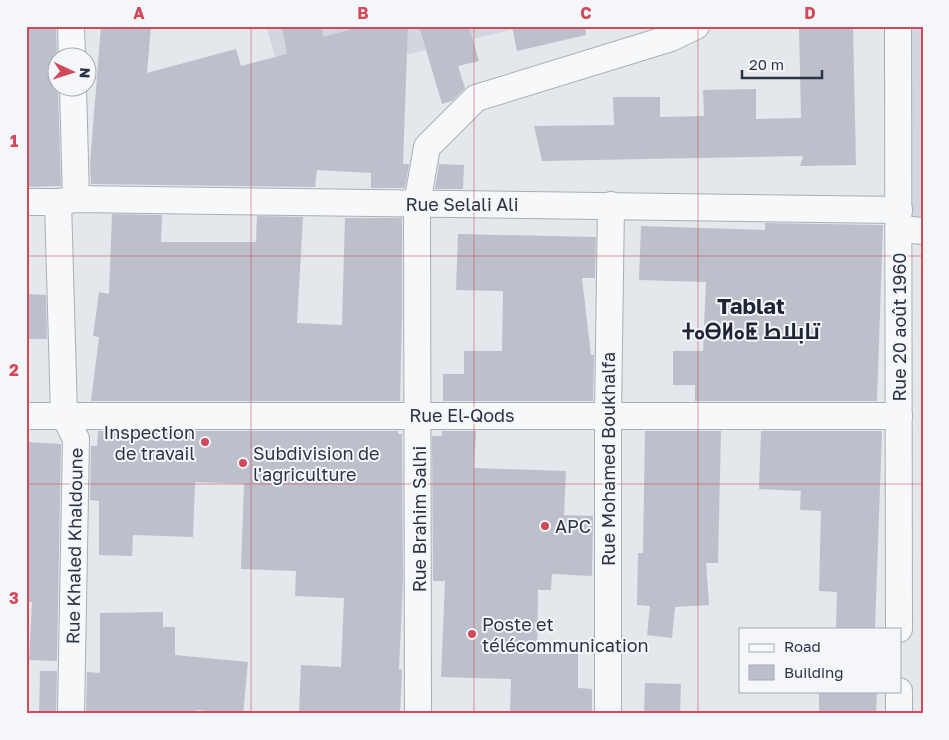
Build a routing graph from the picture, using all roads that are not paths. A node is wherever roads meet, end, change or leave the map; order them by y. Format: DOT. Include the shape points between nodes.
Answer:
graph roads {
  1 [pos="71,26"];
  2 [pos="696,26"];
  3 [pos="898,26"];
  4 [pos="72,48"];
  5 [pos="72,98"];
  6 [pos="67,200"];
  7 [pos="26,202"];
  8 [pos="417,204"];
  9 [pos="611,205"];
  10 [pos="907,223"];
  11 [pos="419,414"];
  12 [pos="64,415"];
  13 [pos="608,415"];
  14 [pos="26,416"];
  15 [pos="899,416"];
  16 [pos="899,628"];
  17 [pos="899,692"];
  18 [pos="71,714"];
  19 [pos="418,714"];
  20 [pos="608,714"];
  21 [pos="899,714"];
  1 -- 4 [label="street"];
  2 -- 8 [label="street, Rue Brahim Salhi" via="671,38 476,98 427,147"];
  3 -- 10 [label="street, Rue 20 août 1960"];
  5 -- 6 [label="street, Rue Khaled Khaldoune"];
  6 -- 7 [label="street, Rue Selali Ali"];
  6 -- 8 [label="street, Rue Selali Ali"];
  6 -- 12 [label="street, Rue Khaled Khaldoune"];
  8 -- 9 [label="street, Rue Selali Ali"];
  8 -- 11 [label="street, Rue Brahim Salhi"];
  9 -- 10 [label="street, Rue Selali Ali"];
  9 -- 13 [label="street, Rue Mohamed Boukhalfa"];
  10 -- 15 [label="street, Rue 20 août 1960"];
  11 -- 12 [label="street, Rue El-Qods"];
  11 -- 13 [label="street, Rue El-Qods"];
  11 -- 19 [label="street, Rue Brahim Salhi"];
  12 -- 14 [label="street, Rue El-Qods"];
  12 -- 18 [label="street, Rue Khaled Khaldoune" via="76,439"];
  13 -- 15 [label="street, Rue El-Qods"];
  13 -- 20 [label="street, Rue Mohamed Boukhalfa"];
  15 -- 16 [label="street, Rue 20 août 1960"];
  17 -- 21 [label="street"];
}
